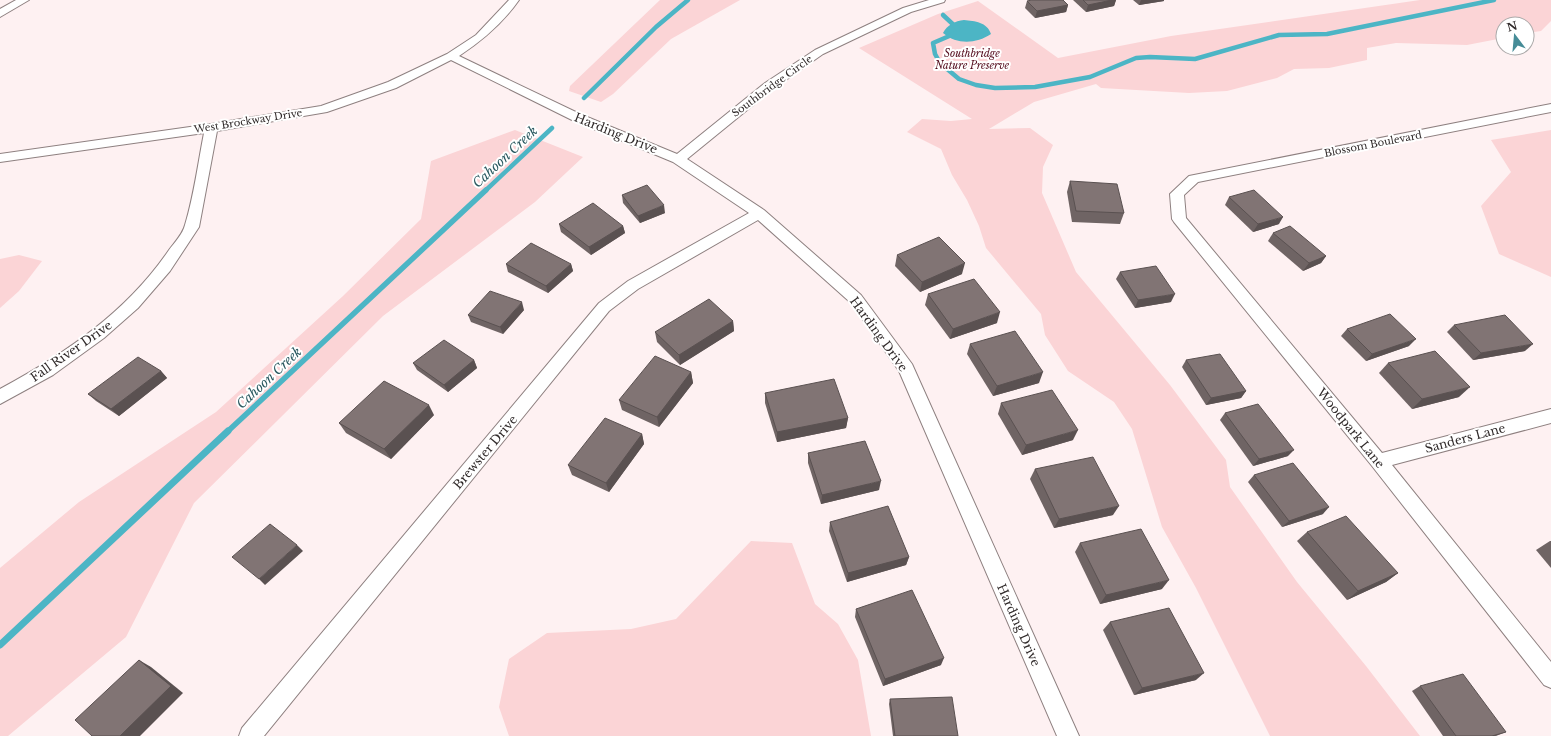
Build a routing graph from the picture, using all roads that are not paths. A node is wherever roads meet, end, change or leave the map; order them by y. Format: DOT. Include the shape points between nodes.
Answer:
graph roads {
  1 [pos="24,0"];
  2 [pos="514,0"];
  3 [pos="940,0"];
  4 [pos="0,14"];
  5 [pos="451,56"];
  6 [pos="1551,108"];
  7 [pos="211,128"];
  8 [pos="0,158"];
  9 [pos="678,159"];
  10 [pos="1194,179"];
  11 [pos="759,213"];
  12 [pos="0,397"];
  13 [pos="1551,416"];
  14 [pos="1378,461"];
  15 [pos="1551,678"];
  16 [pos="250,736"];
  17 [pos="1068,736"];
  1 -- 4 [label="street"];
  2 -- 5 [label="street, West Brockway Drive" via="480,37"];
  3 -- 9 [label="street, Southbridge Circle" via="907,10 819,52 769,86"];
  5 -- 7 [label="street, West Brockway Drive" via="392,85 323,109"];
  5 -- 9 [label="street, Harding Drive" via="576,117"];
  6 -- 10 [label="street, Blossom Boulevard"];
  7 -- 8 [label="street, West Brockway Drive"];
  7 -- 12 [label="street, Fall River Drive" via="192,227 165,267 133,304 99,334 47,371"];
  9 -- 11 [label="street, Harding Drive"];
  10 -- 14 [label="street, Woodpark Lane" via="1177,194 1179,219"];
  11 -- 16 [label="street, Brewster Drive" via="634,285 604,307"];
  11 -- 17 [label="street, Harding Drive" via="856,299 906,368"];
  13 -- 14 [label="street, Sanders Lane"];
  14 -- 15 [label="street, Woodpark Lane"];
}
